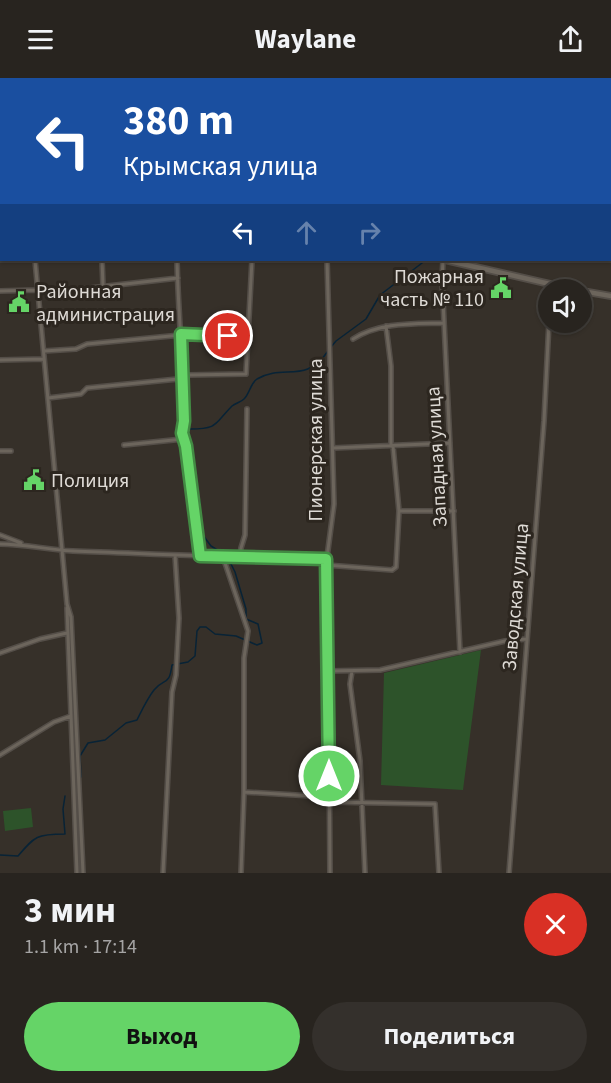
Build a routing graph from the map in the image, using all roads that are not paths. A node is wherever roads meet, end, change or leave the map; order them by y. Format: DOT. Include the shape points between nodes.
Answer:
graph roads {
  1 [pos="35,261"];
  2 [pos="102,261"];
  3 [pos="177,261"];
  4 [pos="252,261"];
  5 [pos="327,261"];
  6 [pos="444,261"];
  7 [pos="448,261"];
  8 [pos="178,278"];
  9 [pos="538,284"];
  10 [pos="102,286"];
  11 [pos="38,290"];
  12 [pos="0,291"];
  13 [pos="64,291"];
  14 [pos="592,293"];
  15 [pos="611,297"];
  16 [pos="444,323"];
  17 [pos="386,326"];
  18 [pos="548,333"];
  19 [pos="181,334"];
  20 [pos="247,336"];
  21 [pos="353,339"];
  22 [pos="43,351"];
  23 [pos="44,359"];
  24 [pos="0,360"];
  25 [pos="183,377"];
  26 [pos="48,398"];
  27 [pos="247,409"];
  28 [pos="183,439"];
  29 [pos="450,443"];
  30 [pos="124,445"];
  31 [pos="392,446"];
  32 [pos="333,448"];
  33 [pos="0,451"];
  34 [pos="11,451"];
  35 [pos="454,511"];
  36 [pos="399,512"];
  37 [pos="0,536"];
  38 [pos="0,544"];
  39 [pos="25,544"];
  40 [pos="62,550"];
  41 [pos="175,555"];
  42 [pos="200,556"];
  43 [pos="223,557"];
  44 [pos="240,558"];
  45 [pos="326,559"];
  46 [pos="326,565"];
  47 [pos="68,603"];
  48 [pos="67,633"];
  49 [pos="526,639"];
  50 [pos="460,652"];
  51 [pos="0,653"];
  52 [pos="328,671"];
  53 [pos="351,671"];
  54 [pos="73,716"];
  55 [pos="0,755"];
  56 [pos="243,792"];
  57 [pos="329,797"];
  58 [pos="329,802"];
  59 [pos="361,803"];
  60 [pos="77,873"];
  61 [pos="83,873"];
  62 [pos="163,873"];
  63 [pos="241,873"];
  64 [pos="330,873"];
  65 [pos="365,873"];
  66 [pos="439,873"];
  67 [pos="509,873"];
  1 -- 11 [label="street"];
  2 -- 10 [label="street"];
  3 -- 8 [label="street"];
  4 -- 20 [label="street"];
  5 -- 32 [label="street, Пионерская улица"];
  6 -- 16 [label="street, Западная улица"];
  7 -- 9 [label="main road"];
  8 -- 10 [label="street"];
  8 -- 19 [label="street"];
  10 -- 13 [label="street"];
  11 -- 12 [label="street"];
  11 -- 22 [label="street"];
  14 -- 15 [label="main road"];
  16 -- 17 [label="street"];
  16 -- 29 [label="street, Западная улица"];
  17 -- 21 [label="street"];
  17 -- 31 [label="street"];
  18 -- 49 [label="street, Заводская улица"];
  19 -- 20 [label="street"];
  19 -- 22 [label="street"];
  19 -- 25 [label="street"];
  20 -- 25 [label="street" via="246,374"];
  22 -- 23 [label="street"];
  23 -- 24 [label="street"];
  23 -- 26 [label="street"];
  25 -- 26 [label="street" via="87,388 81,394"];
  25 -- 28 [label="street"];
  26 -- 40 [label="street"];
  27 -- 44 [label="street" via="245,535"];
  28 -- 30 [label="street"];
  28 -- 42 [label="street"];
  29 -- 31 [label="street"];
  29 -- 35 [label="street, Западная улица"];
  31 -- 32 [label="street"];
  31 -- 36 [label="street"];
  32 -- 45 [label="street, Пионерская улица" via="333,515"];
  33 -- 34 [label="street"];
  35 -- 36 [label="street"];
  35 -- 50 [label="street, Западная улица"];
  36 -- 46 [label="street" via="396,567 388,570"];
  37 -- 39 [label="street"];
  38 -- 39 [label="street"];
  39 -- 40 [label="street"];
  40 -- 41 [label="street"];
  40 -- 47 [label="street"];
  41 -- 42 [label="street"];
  41 -- 62 [label="street" via="176,675"];
  42 -- 43 [label="street"];
  43 -- 44 [label="street"];
  43 -- 56 [label="street" via="248,631 244,658"];
  44 -- 45 [label="street"];
  45 -- 46 [label="street, Пионерская улица"];
  46 -- 52 [label="street, Пионерская улица"];
  47 -- 48 [label="street"];
  47 -- 54 [label="street"];
  48 -- 51 [label="street"];
  48 -- 54 [label="street"];
  49 -- 50 [label="street"];
  49 -- 67 [label="street, Заводская улица"];
  50 -- 53 [label="street" via="380,670"];
  52 -- 53 [label="street"];
  52 -- 57 [label="street, Пионерская улица"];
  53 -- 59 [label="street"];
  54 -- 55 [label="street" via="54,722"];
  54 -- 60 [label="street"];
  54 -- 61 [label="street"];
  56 -- 57 [label="street"];
  56 -- 63 [label="street"];
  57 -- 58 [label="street, Пионерская улица"];
  58 -- 59 [label="street"];
  58 -- 64 [label="street, Пионерская улица"];
  59 -- 65 [label="street"];
  59 -- 66 [label="street" via="435,804"];
}
